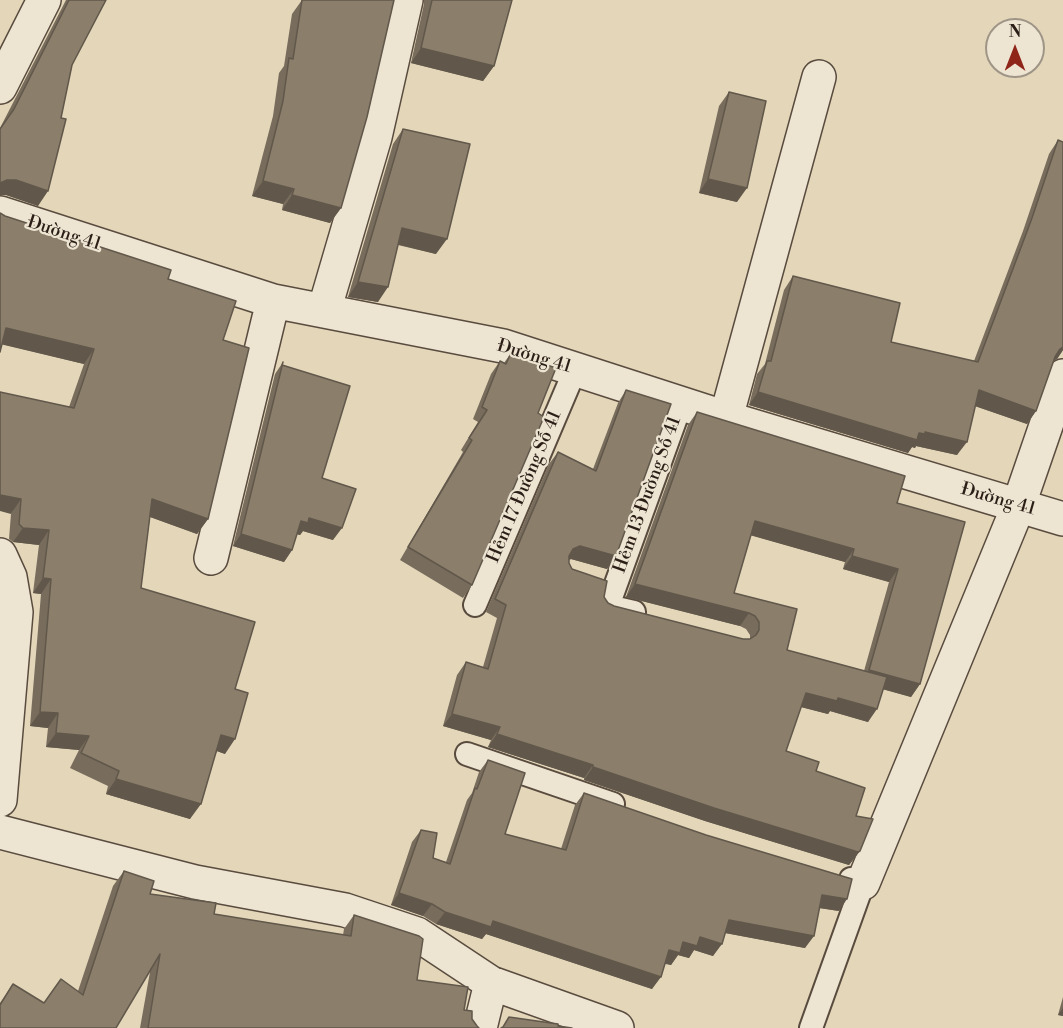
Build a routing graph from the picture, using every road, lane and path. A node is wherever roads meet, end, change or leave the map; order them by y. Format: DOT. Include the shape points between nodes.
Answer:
graph roads {
  1 [pos="44,0"];
  2 [pos="405,0"];
  3 [pos="819,77"];
  4 [pos="0,87"];
  5 [pos="0,213"];
  6 [pos="273,301"];
  7 [pos="324,311"];
  8 [pos="575,370"];
  9 [pos="1063,376"];
  10 [pos="681,404"];
  11 [pos="726,418"];
  12 [pos="1018,507"];
  13 [pos="1063,519"];
  14 [pos="0,555"];
  15 [pos="211,558"];
  16 [pos="475,605"];
  17 [pos="651,617"];
  18 [pos="467,754"];
  19 [pos="0,800"];
  20 [pos="637,812"];
  21 [pos="0,832"];
  22 [pos="831,873"];
  23 [pos="863,883"];
  24 [pos="492,984"];
  25 [pos="480,1028"];
  26 [pos="617,1028"];
  27 [pos="811,1028"];
  1 -- 4 [label="street"];
  2 -- 7 [label="street" via="375,137"];
  3 -- 11 [label="street"];
  5 -- 6 [label="street, Đường 41"];
  6 -- 7 [label="street, Đường 41"];
  6 -- 15 [label="street"];
  7 -- 8 [label="street, Đường 41" via="503,346"];
  8 -- 10 [label="street, Đường 41"];
  8 -- 16 [label="lane, Hẻm 17 Đường Số 41"];
  9 -- 12 [label="street"];
  10 -- 11 [label="street, Đường 41"];
  10 -- 17 [label="lane, Hẻm 13 Đường Số 41" via="605,582 608,606"];
  11 -- 12 [label="street, Đường 41"];
  12 -- 13 [label="street, Đường 41"];
  12 -- 23 [label="street"];
  14 -- 19 [label="street" via="10,577 16,612"];
  18 -- 20 [label="lane"];
  21 -- 24 [label="street" via="195,882 345,910 417,934"];
  22 -- 23 [label="lane"];
  23 -- 27 [label="lane"];
  24 -- 25 [label="street"];
  24 -- 26 [label="street"];
}
